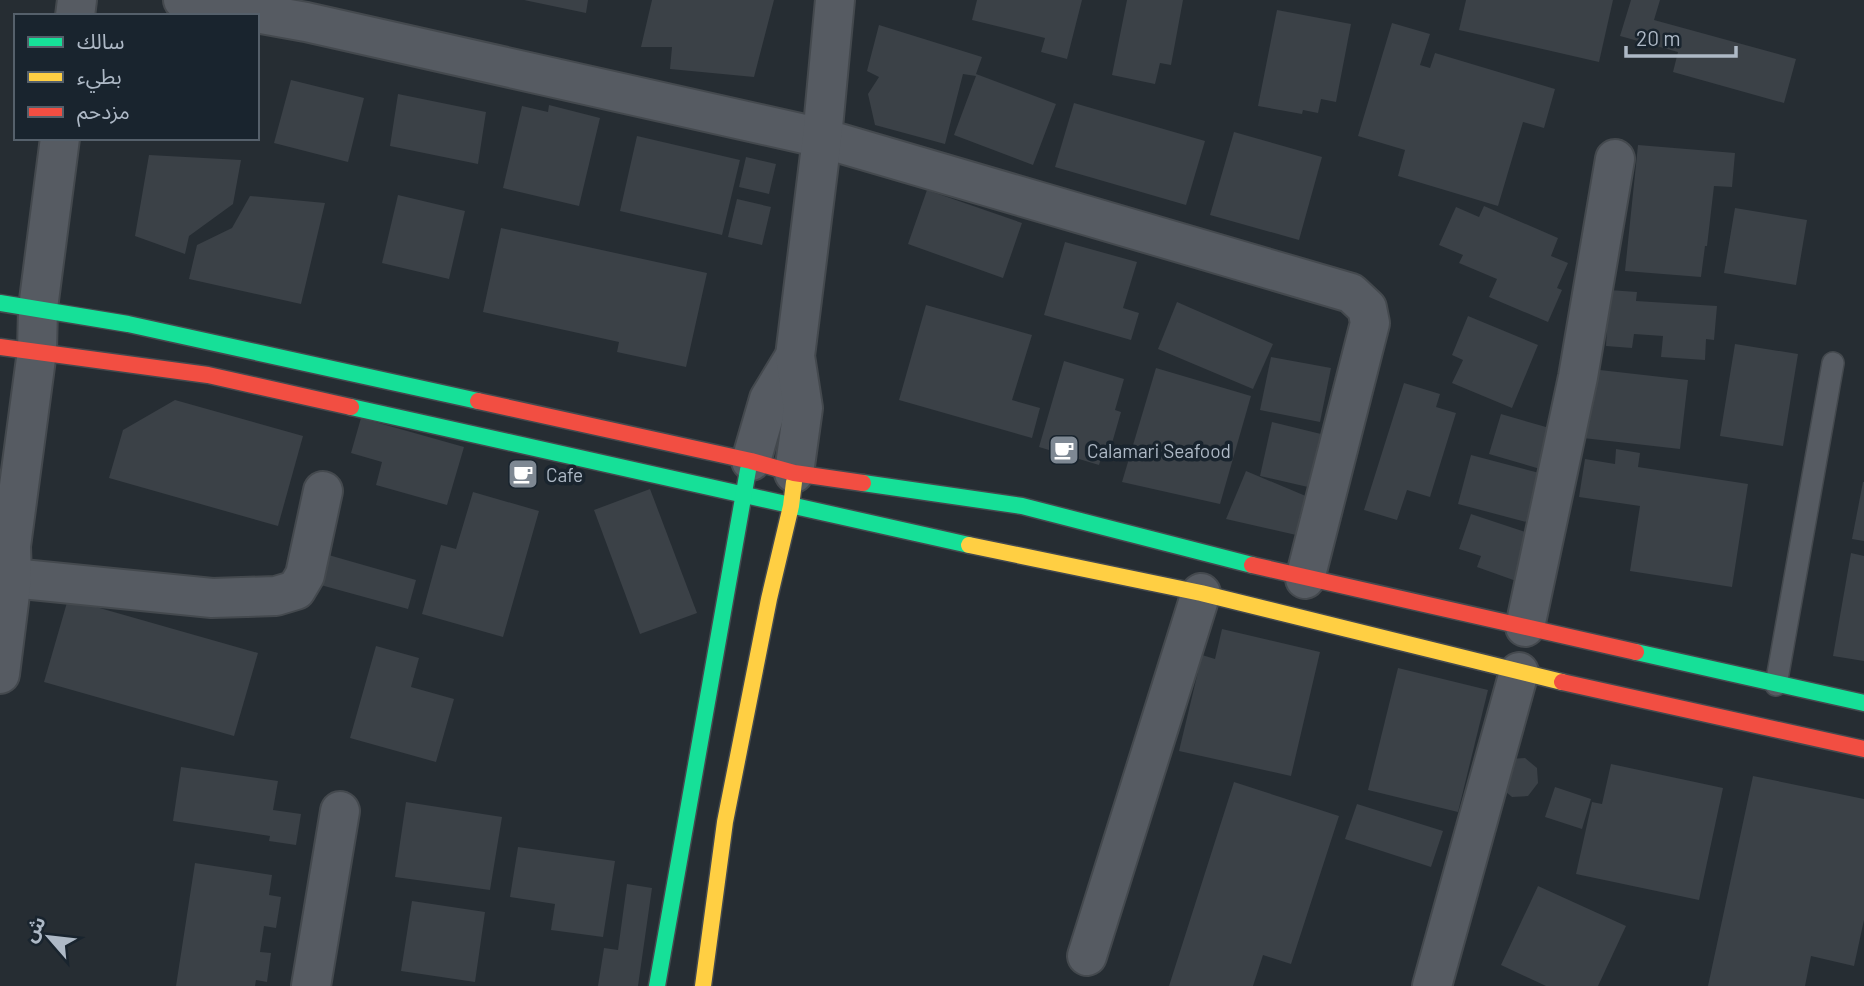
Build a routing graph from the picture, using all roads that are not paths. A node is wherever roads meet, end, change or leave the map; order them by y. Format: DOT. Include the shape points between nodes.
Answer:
graph roads {
  1 [pos="184,0"];
  2 [pos="835,0"];
  3 [pos="822,138"];
  4 [pos="60,140"];
  5 [pos="1615,159"];
  6 [pos="0,303"];
  7 [pos="38,308"];
  8 [pos="18,349"];
  9 [pos="795,356"];
  10 [pos="1833,363"];
  11 [pos="746,478"];
  12 [pos="793,489"];
  13 [pos="323,491"];
  14 [pos="8,556"];
  15 [pos="1306,579"];
  16 [pos="1201,593"];
  17 [pos="1525,627"];
  18 [pos="1519,673"];
  19 [pos="0,674"];
  20 [pos="1776,685"];
  21 [pos="1864,703"];
  22 [pos="1864,749"];
  23 [pos="340,811"];
  24 [pos="1087,956"];
  25 [pos="311,986"];
  26 [pos="657,986"];
  27 [pos="703,986"];
  28 [pos="1432,986"];
  1 -- 3 [label="street" via="306,22"];
  2 -- 3 [label="street"];
  3 -- 9 [label="street"];
  3 -- 15 [label="street" via="1351,293 1367,308 1370,323"];
  4 -- 7 [label="street"];
  5 -- 17 [label="street" via="1578,377"];
  6 -- 7 [label="street"];
  7 -- 8 [label="street"];
  7 -- 11 [label="street" via="416,386"];
  8 -- 11 [label="street" via="208,375"];
  8 -- 14 [label="street"];
  9 -- 11 [label="street" via="769,399"];
  9 -- 12 [label="street" via="803,408"];
  10 -- 20 [label="lane"];
  11 -- 12 [label="street"];
  11 -- 12 [label="street"];
  11 -- 26 [label="street"];
  12 -- 15 [label="street" via="1022,506"];
  12 -- 16 [label="street" via="875,526"];
  12 -- 27 [label="street" via="725,822"];
  13 -- 14 [label="street" via="306,575 296,590 276,596 212,598"];
  14 -- 19 [label="street"];
  15 -- 17 [label="street"];
  16 -- 18 [label="street"];
  16 -- 24 [label="street"];
  17 -- 20 [label="street"];
  18 -- 22 [label="street"];
  18 -- 28 [label="street"];
  20 -- 21 [label="street"];
  23 -- 25 [label="street"];
}
